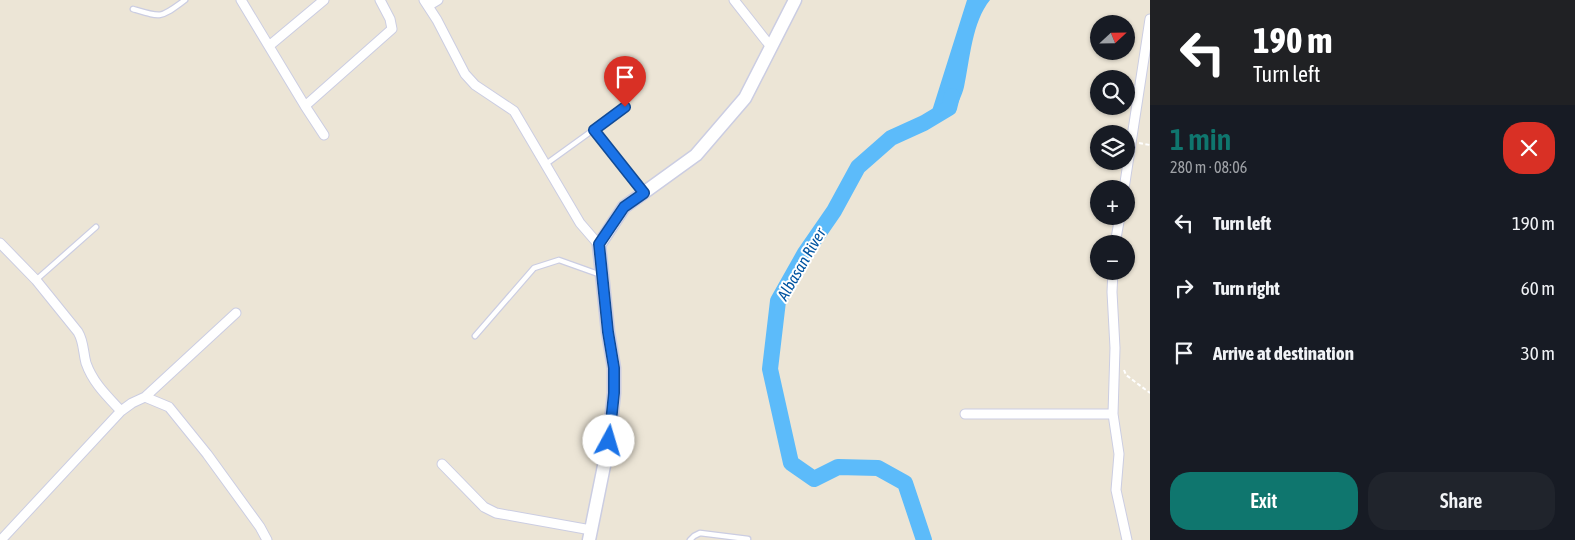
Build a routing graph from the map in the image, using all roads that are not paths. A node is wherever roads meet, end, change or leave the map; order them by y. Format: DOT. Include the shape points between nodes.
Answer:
graph roads {
  1 [pos="185,0"];
  2 [pos="241,0"];
  3 [pos="324,0"];
  4 [pos="380,0"];
  5 [pos="438,0"];
  6 [pos="734,0"];
  7 [pos="795,0"];
  8 [pos="426,3"];
  9 [pos="133,9"];
  10 [pos="1150,19"];
  11 [pos="269,46"];
  12 [pos="771,47"];
  13 [pos="305,106"];
  14 [pos="625,107"];
  15 [pos="594,130"];
  16 [pos="324,135"];
  17 [pos="546,164"];
  18 [pos="1125,180"];
  19 [pos="644,193"];
  20 [pos="96,227"];
  21 [pos="0,243"];
  22 [pos="599,244"];
  23 [pos="602,275"];
  24 [pos="36,280"];
  25 [pos="1113,280"];
  26 [pos="236,313"];
  27 [pos="475,336"];
  28 [pos="145,397"];
  29 [pos="121,411"];
  30 [pos="965,414"];
  31 [pos="1113,414"];
  32 [pos="442,464"];
  33 [pos="590,535"];
  34 [pos="748,539"];
  35 [pos="1,540"];
  36 [pos="268,540"];
  37 [pos="690,540"];
  38 [pos="1127,540"];
  1 -- 9 [label="lane" via="158,17"];
  2 -- 11 [label="street"];
  3 -- 11 [label="street"];
  4 -- 13 [label="street" via="392,29"];
  5 -- 8 [label="street"];
  6 -- 12 [label="street"];
  7 -- 12 [label="street"];
  8 -- 17 [label="street" via="465,74 475,85 514,112"];
  10 -- 18 [label="street"];
  11 -- 13 [label="street"];
  12 -- 19 [label="street" via="745,98 702,148"];
  13 -- 16 [label="street"];
  14 -- 15 [label="lane"];
  15 -- 17 [label="lane"];
  15 -- 19 [label="lane"];
  17 -- 22 [label="street" via="580,223"];
  19 -- 22 [label="street" via="624,207"];
  20 -- 24 [label="lane"];
  21 -- 24 [label="street"];
  22 -- 23 [label="street"];
  23 -- 27 [label="lane" via="559,260 534,268"];
  23 -- 33 [label="street" via="614,368 614,393 609,441"];
  24 -- 29 [label="street" via="78,332 96,384"];
  25 -- 31 [label="street"];
  26 -- 28 [label="street"];
  28 -- 29 [label="street"];
  28 -- 36 [label="street" via="169,407 208,454"];
  29 -- 35 [label="street"];
  30 -- 31 [label="street"];
  31 -- 38 [label="street" via="1119,454 1116,490"];
  32 -- 33 [label="street" via="484,507 496,513"];
  34 -- 37 [label="lane" via="700,533"];
}
